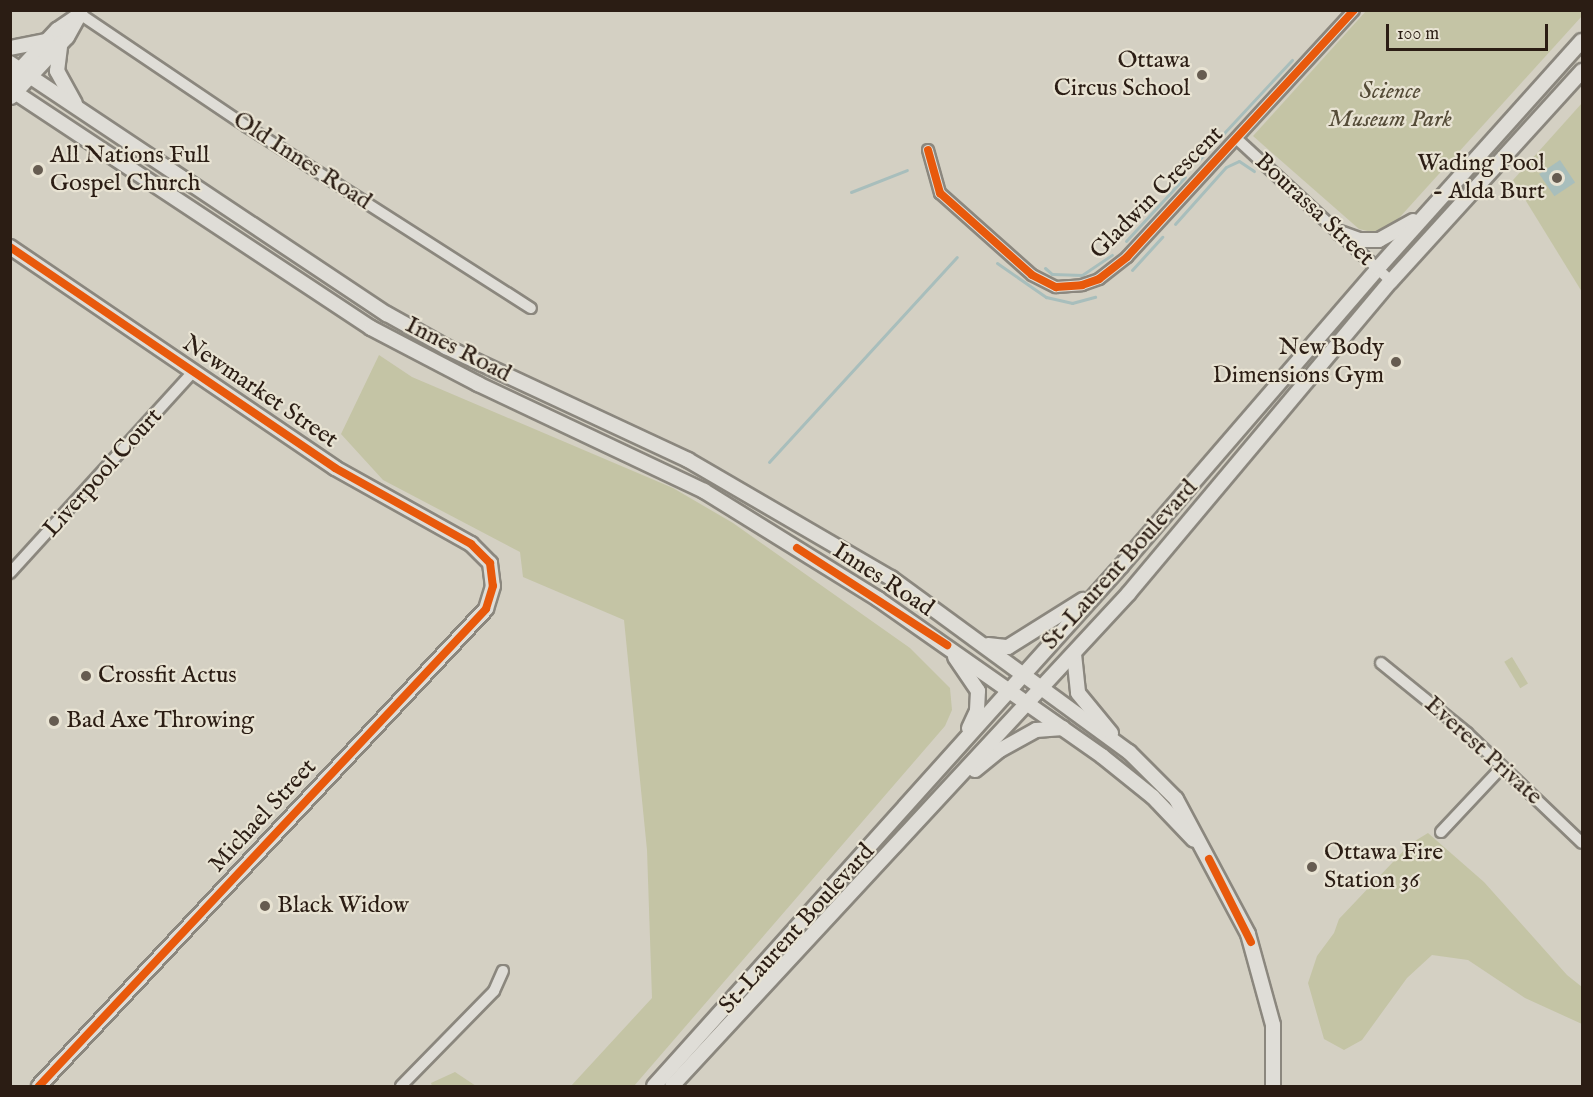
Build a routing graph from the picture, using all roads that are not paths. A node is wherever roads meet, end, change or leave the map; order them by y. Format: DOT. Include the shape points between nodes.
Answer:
graph roads {
  1 [pos="1354,10"];
  2 [pos="79,12"];
  3 [pos="1582,41"];
  4 [pos="54,42"];
  5 [pos="10,48"];
  6 [pos="21,70"];
  7 [pos="1582,71"];
  8 [pos="12,90"];
  9 [pos="82,111"];
  10 [pos="1237,139"];
  11 [pos="928,150"];
  12 [pos="1440,199"];
  13 [pos="1340,233"];
  14 [pos="10,247"];
  15 [pos="1378,268"];
  16 [pos="1391,281"];
  17 [pos="531,308"];
  18 [pos="194,371"];
  19 [pos="490,563"];
  20 [pos="10,573"];
  21 [pos="1102,586"];
  22 [pos="947,645"];
  23 [pos="986,645"];
  24 [pos="1074,654"];
  25 [pos="1381,663"];
  26 [pos="1023,675"];
  27 [pos="1041,688"];
  28 [pos="1008,690"];
  29 [pos="1026,704"];
  30 [pos="1063,728"];
  31 [pos="958,748"];
  32 [pos="1129,752"];
  33 [pos="1502,767"];
  34 [pos="943,794"];
  35 [pos="1441,832"];
  36 [pos="1582,843"];
  37 [pos="1202,848"];
  38 [pos="503,971"];
  39 [pos="669,1080"];
  40 [pos="39,1086"];
  41 [pos="401,1086"];
  42 [pos="654,1086"];
  43 [pos="1273,1086"];
  1 -- 10 [label="street, Gladwin Crescent"];
  2 -- 4 [label="main road"];
  2 -- 17 [label="street, Old Innes Road" via="246,126"];
  3 -- 12 [label="main road, St-Laurent Boulevard"];
  4 -- 5 [label="main road"];
  4 -- 6 [label="main road"];
  4 -- 9 [label="main road" via="59,77"];
  6 -- 8 [label="main road"];
  6 -- 9 [label="main road, Innes Road"];
  7 -- 16 [label="main road, St-Laurent Boulevard"];
  8 -- 22 [label="main road, Innes Road" via="371,328 478,384 714,496"];
  9 -- 23 [label="main road, Innes Road" via="387,314 710,471 891,578"];
  10 -- 11 [label="street, Gladwin Crescent" via="1117,266 1082,285 1056,287 1032,275 940,193"];
  10 -- 13 [label="street, Bourassa Street"];
  12 -- 13 [label="main road" via="1405,227 1382,239 1359,240"];
  12 -- 15 [label="main road, St-Laurent Boulevard"];
  13 -- 15 [label="street, Bourassa Street"];
  14 -- 18 [label="main road, Newmarket Street"];
  15 -- 16 [label="street, Bourassa Street"];
  15 -- 21 [label="main road, St-Laurent Boulevard"];
  16 -- 24 [label="main road, St-Laurent Boulevard"];
  18 -- 19 [label="main road, Newmarket Street" via="335,468 471,544"];
  18 -- 20 [label="street, Liverpool Court"];
  19 -- 40 [label="main road, Michael Street" via="493,586 486,609"];
  21 -- 23 [label="main road" via="1015,644 1003,648"];
  21 -- 26 [label="main road, St-Laurent Boulevard"];
  22 -- 28 [label="main road, Innes Road"];
  22 -- 31 [label="main road" via="971,677 978,695 977,711"];
  23 -- 26 [label="main road, Innes Road"];
  24 -- 27 [label="main road, St-Laurent Boulevard"];
  24 -- 32 [label="main road" via="1078,693"];
  25 -- 33 [label="street, Everest Private"];
  26 -- 27 [label="main road, Innes Road"];
  26 -- 28 [label="main road, St-Laurent Boulevard"];
  27 -- 29 [label="main road, St-Laurent Boulevard"];
  27 -- 32 [label="main road, Innes Road"];
  28 -- 29 [label="main road, Innes Road"];
  28 -- 31 [label="main road, St-Laurent Boulevard"];
  29 -- 30 [label="main road, Innes Road"];
  29 -- 34 [label="main road, St-Laurent Boulevard"];
  30 -- 34 [label="main road" via="1036,730 1017,740"];
  30 -- 37 [label="main road, Innes Road" via="1128,776"];
  31 -- 39 [label="main road, St-Laurent Boulevard" via="736,997"];
  32 -- 37 [label="main road" via="1176,799"];
  33 -- 35 [label="street"];
  33 -- 36 [label="street, Everest Private"];
  34 -- 39 [label="main road, St-Laurent Boulevard" via="739,1012"];
  37 -- 43 [label="main road" via="1229,892 1257,958 1273,1025"];
  38 -- 41 [label="street" via="494,992"];
  39 -- 42 [label="main road, St-Laurent Boulevard"];
}
